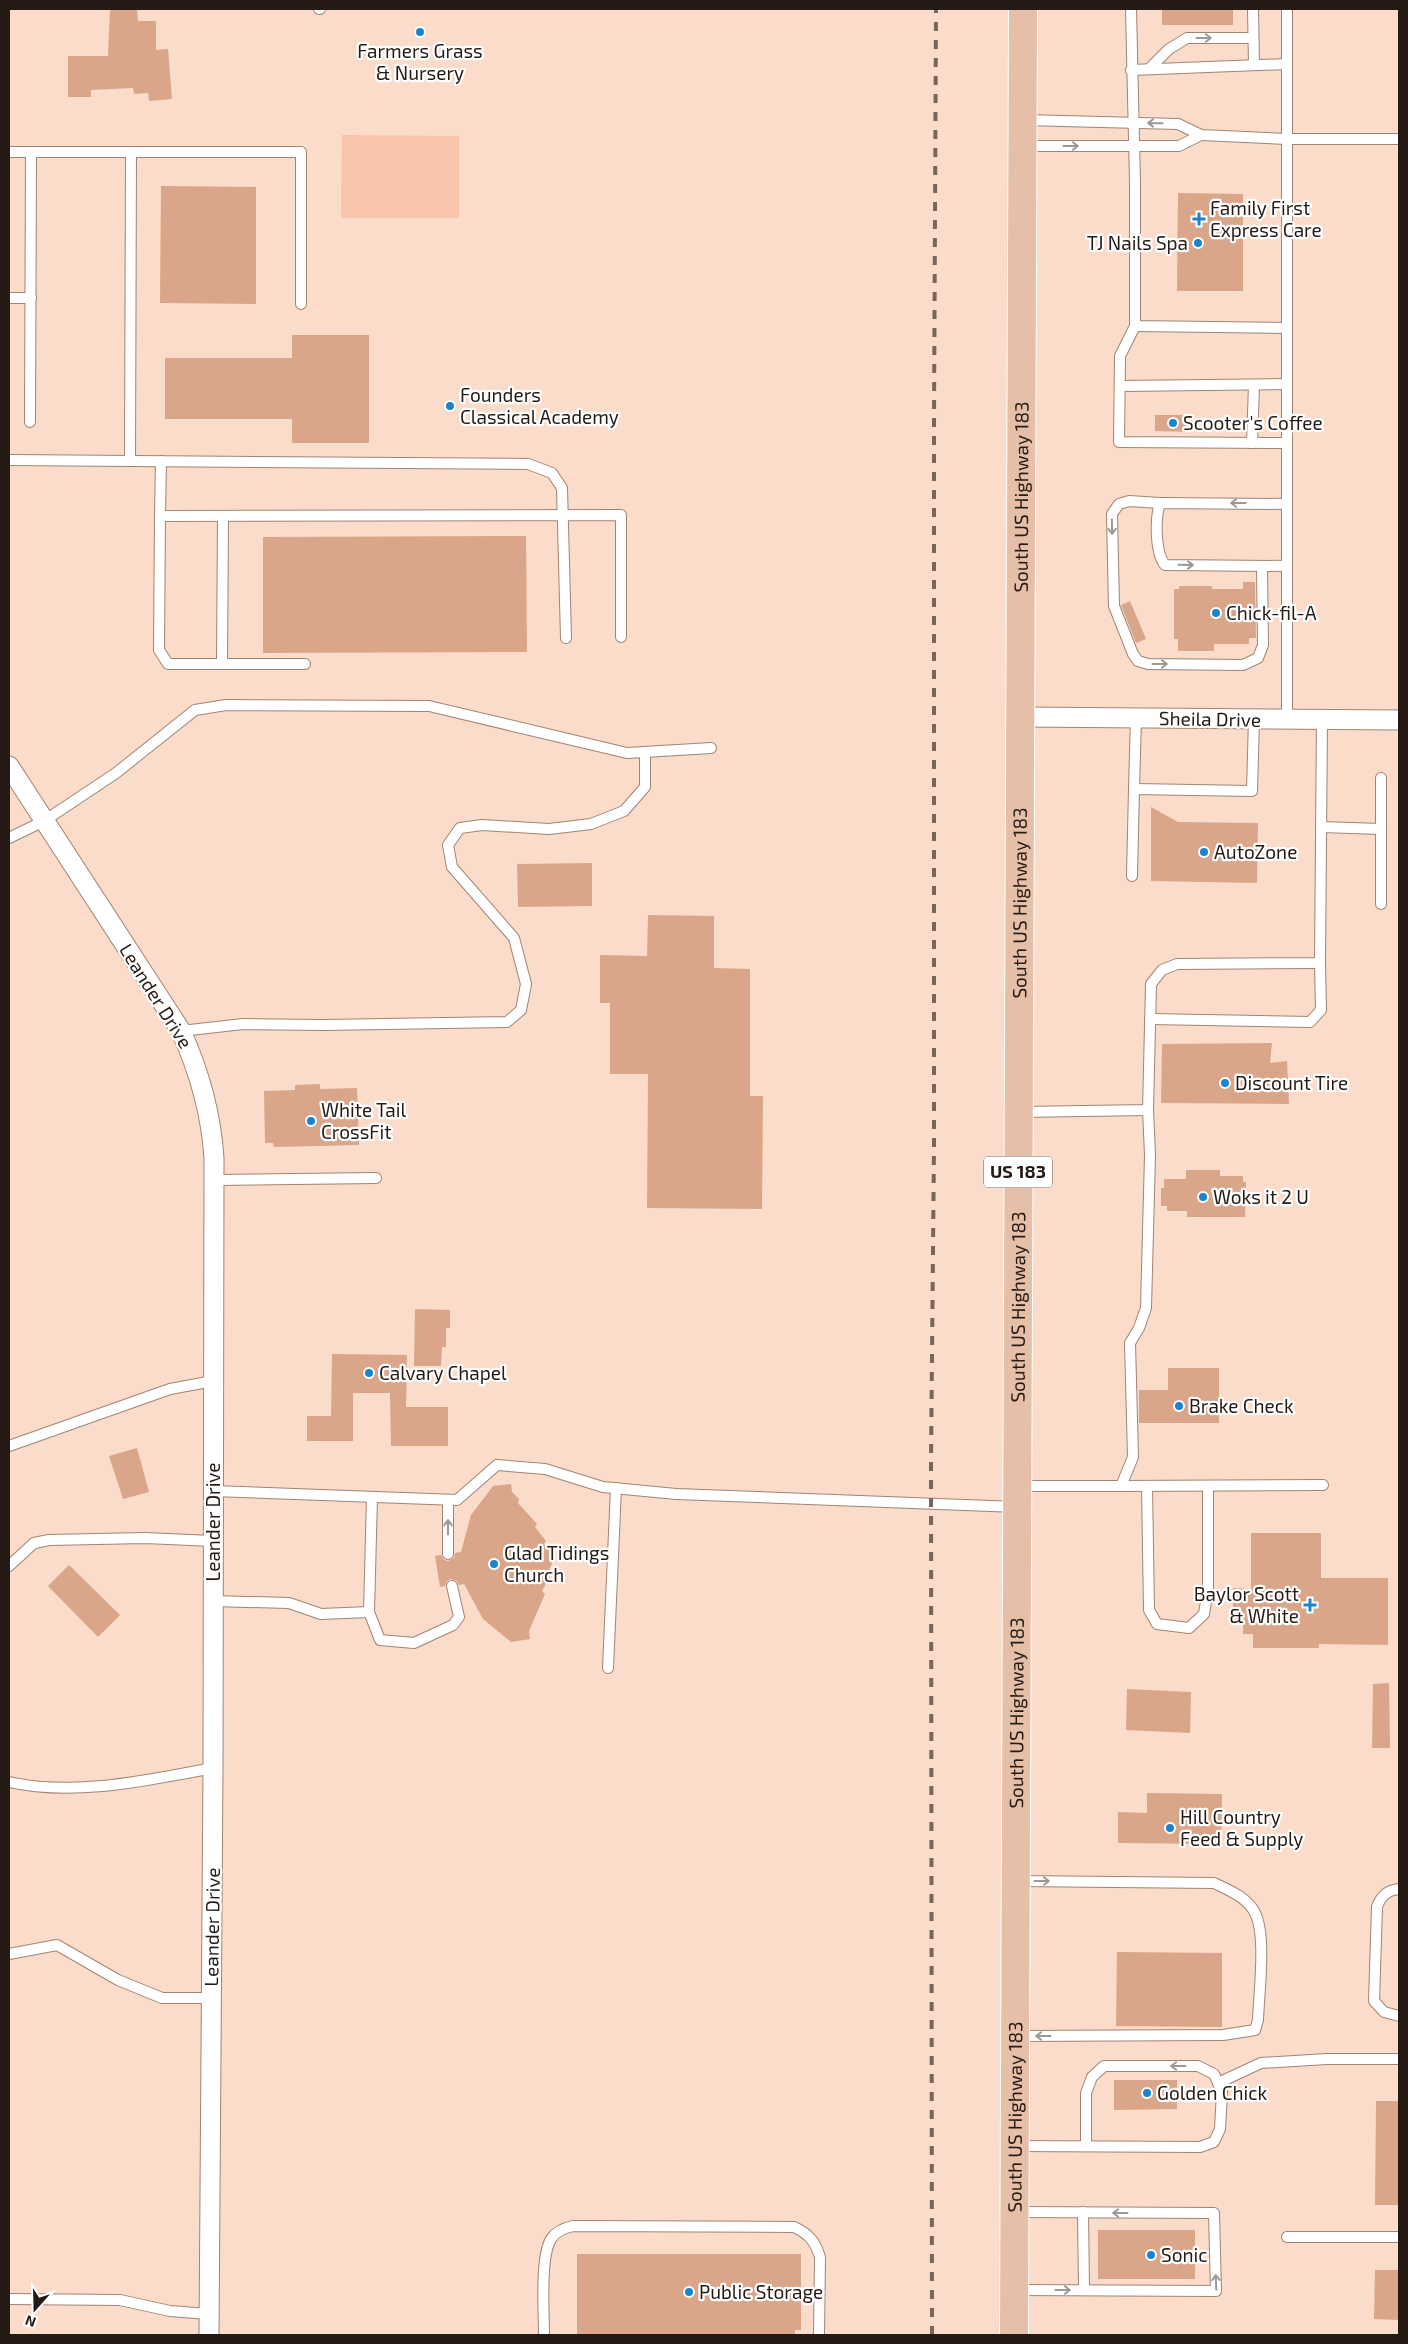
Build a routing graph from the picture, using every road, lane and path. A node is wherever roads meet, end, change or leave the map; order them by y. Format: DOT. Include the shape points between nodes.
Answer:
graph roads {
  1 [pos="1023,9"];
  2 [pos="1131,9"];
  3 [pos="1253,9"];
  4 [pos="1287,9"];
  5 [pos="1253,38"];
  6 [pos="1287,64"];
  7 [pos="1254,65"];
  8 [pos="1149,69"];
  9 [pos="1131,70"];
  10 [pos="1134,123"];
  11 [pos="1022,133"];
  12 [pos="1201,136"];
  13 [pos="1287,139"];
  14 [pos="1399,139"];
  15 [pos="1134,146"];
  16 [pos="9,152"];
  17 [pos="31,152"];
  18 [pos="132,152"];
  19 [pos="9,298"];
  20 [pos="31,298"];
  21 [pos="301,304"];
  22 [pos="1135,326"];
  23 [pos="1287,328"];
  24 [pos="1254,384"];
  25 [pos="1287,384"];
  26 [pos="1120,386"];
  27 [pos="30,422"];
  28 [pos="1252,443"];
  29 [pos="1287,443"];
  30 [pos="9,460"];
  31 [pos="130,461"];
  32 [pos="161,461"];
  33 [pos="1160,503"];
  34 [pos="1287,504"];
  35 [pos="563,515"];
  36 [pos="160,516"];
  37 [pos="223,516"];
  38 [pos="1262,566"];
  39 [pos="1287,566"];
  40 [pos="622,637"];
  41 [pos="566,638"];
  42 [pos="222,664"];
  43 [pos="305,664"];
  44 [pos="1022,717"];
  45 [pos="1136,718"];
  46 [pos="1254,719"];
  47 [pos="1287,719"];
  48 [pos="1322,719"];
  49 [pos="1399,720"];
  50 [pos="711,748"];
  51 [pos="645,752"];
  52 [pos="9,766"];
  53 [pos="1381,778"];
  54 [pos="1134,789"];
  55 [pos="44,821"];
  56 [pos="1321,827"];
  57 [pos="1381,830"];
  58 [pos="9,838"];
  59 [pos="1132,876"];
  60 [pos="1381,904"];
  61 [pos="1320,962"];
  62 [pos="1150,1019"];
  63 [pos="181,1031"];
  64 [pos="1148,1110"];
  65 [pos="1018,1112"];
  66 [pos="376,1178"];
  67 [pos="214,1180"];
  68 [pos="213,1381"];
  69 [pos="12,1446"];
  70 [pos="9,1456"];
  71 [pos="1323,1485"];
  72 [pos="1121,1486"];
  73 [pos="1146,1486"];
  74 [pos="1208,1486"];
  75 [pos="616,1488"];
  76 [pos="213,1491"];
  77 [pos="372,1497"];
  78 [pos="1018,1497"];
  79 [pos="448,1500"];
  80 [pos="213,1541"];
  81 [pos="448,1554"];
  82 [pos="9,1566"];
  83 [pos="452,1586"];
  84 [pos="213,1600"];
  85 [pos="369,1612"];
  86 [pos="608,1668"];
  87 [pos="214,1768"];
  88 [pos="9,1782"];
  89 [pos="1016,1881"];
  90 [pos="1399,1889"];
  91 [pos="9,1954"];
  92 [pos="212,1998"];
  93 [pos="1399,2016"];
  94 [pos="1016,2036"];
  95 [pos="1399,2059"];
  96 [pos="1218,2084"];
  97 [pos="1015,2146"];
  98 [pos="1086,2146"];
  99 [pos="1014,2212"];
  100 [pos="1083,2212"];
  101 [pos="1287,2236"];
  102 [pos="1399,2237"];
  103 [pos="1014,2290"];
  104 [pos="1084,2290"];
  105 [pos="9,2300"];
  106 [pos="209,2314"];
  107 [pos="209,2335"];
  108 [pos="544,2335"];
  109 [pos="819,2335"];
  110 [pos="1014,2335"];
  1 -- 11 [label="main road, South US Highway 183 / US 183"];
  2 -- 9 [label="lane"];
  3 -- 5 [label="lane"];
  4 -- 6 [label="lane"];
  5 -- 7 [label="lane"];
  8 -- 5 [label="lane, one-way" via="1169,49 1187,38"];
  6 -- 7 [label="lane"];
  6 -- 13 [label="lane"];
  7 -- 8 [label="lane"];
  8 -- 9 [label="lane"];
  9 -- 10 [label="lane"];
  10 -- 11 [label="lane"];
  12 -- 10 [label="lane, one-way" via="1178,124"];
  10 -- 15 [label="lane"];
  11 -- 15 [label="lane, one-way"];
  11 -- 44 [label="main road, South US Highway 183 / US 183"];
  12 -- 13 [label="lane"];
  12 -- 15 [label="lane" via="1179,146"];
  13 -- 14 [label="lane"];
  13 -- 23 [label="lane"];
  15 -- 22 [label="lane"];
  16 -- 17 [label="lane"];
  17 -- 18 [label="lane"];
  17 -- 20 [label="lane"];
  18 -- 21 [label="lane" via="301,152"];
  18 -- 31 [label="lane"];
  19 -- 20 [label="lane"];
  20 -- 27 [label="lane"];
  22 -- 23 [label="lane"];
  22 -- 26 [label="lane" via="1120,356"];
  23 -- 25 [label="lane"];
  24 -- 25 [label="lane"];
  24 -- 26 [label="lane"];
  24 -- 28 [label="lane"];
  25 -- 29 [label="lane"];
  26 -- 28 [label="lane" via="1120,442"];
  28 -- 29 [label="lane"];
  29 -- 34 [label="lane"];
  30 -- 31 [label="lane"];
  31 -- 32 [label="lane"];
  32 -- 35 [label="lane" via="528,464 552,473 562,488"];
  32 -- 36 [label="lane"];
  34 -- 33 [label="lane, one-way"];
  33 -- 38 [label="lane, one-way" via="1158,550 1165,565"];
  33 -- 38 [label="lane, one-way" via="1129,501 1119,504 1112,514 1114,606 1138,662 1243,665 1258,658 1263,644"];
  34 -- 39 [label="lane"];
  35 -- 37 [label="lane"];
  35 -- 40 [label="lane" via="621,515"];
  35 -- 41 [label="lane"];
  36 -- 37 [label="lane"];
  36 -- 42 [label="lane" via="159,650 168,664"];
  37 -- 42 [label="lane"];
  38 -- 39 [label="lane"];
  39 -- 47 [label="lane"];
  42 -- 43 [label="lane"];
  44 -- 45 [label="street, Sheila Drive"];
  44 -- 65 [label="main road, South US Highway 183 / US 183"];
  45 -- 46 [label="street, Sheila Drive"];
  45 -- 54 [label="lane"];
  46 -- 47 [label="street, Sheila Drive"];
  46 -- 54 [label="lane" via="1252,791"];
  47 -- 48 [label="street, Sheila Drive"];
  48 -- 49 [label="street, Sheila Drive"];
  48 -- 56 [label="lane"];
  50 -- 51 [label="lane"];
  51 -- 55 [label="lane" via="627,753 429,706 226,705 195,710 116,773"];
  51 -- 63 [label="lane" via="645,788 624,811 591,824 549,829 482,825 460,828 448,845 452,867 514,938 526,984 521,1010 507,1022 243,1024"];
  52 -- 55 [label="street, Leander Drive"];
  53 -- 57 [label="lane"];
  54 -- 59 [label="lane"];
  55 -- 58 [label="lane"];
  55 -- 63 [label="street, Leander Drive"];
  56 -- 57 [label="lane"];
  56 -- 61 [label="lane"];
  57 -- 60 [label="lane"];
  61 -- 62 [label="lane" via="1177,964 1162,970 1151,984"];
  61 -- 62 [label="lane" via="1321,1010 1310,1022"];
  62 -- 64 [label="lane"];
  63 -- 67 [label="street, Leander Drive" via="208,1106"];
  64 -- 65 [label="lane"];
  64 -- 72 [label="lane" via="1146,1308 1130,1343 1133,1457"];
  65 -- 78 [label="main road, South US Highway 183 / US 183"];
  66 -- 67 [label="lane"];
  67 -- 68 [label="street, Leander Drive"];
  68 -- 69 [label="lane" via="170,1389"];
  68 -- 76 [label="street, Leander Drive"];
  69 -- 70 [label="lane"];
  71 -- 74 [label="lane"];
  72 -- 73 [label="lane"];
  72 -- 78 [label="lane"];
  73 -- 74 [label="lane"];
  73 -- 74 [label="lane" via="1149,1610 1157,1624 1189,1628 1204,1614 1208,1589"];
  75 -- 78 [label="lane" via="676,1494"];
  75 -- 79 [label="lane" via="544,1469 497,1465 457,1500"];
  75 -- 86 [label="lane"];
  76 -- 77 [label="lane"];
  76 -- 80 [label="street, Leander Drive"];
  77 -- 79 [label="lane"];
  77 -- 85 [label="lane"];
  78 -- 89 [label="main road, South US Highway 183 / US 183"];
  81 -- 79 [label="lane, one-way"];
  80 -- 82 [label="lane" via="145,1538 50,1540 34,1543"];
  80 -- 84 [label="street, Leander Drive"];
  83 -- 85 [label="lane" via="459,1617 453,1625 414,1643 380,1640"];
  84 -- 85 [label="lane" via="289,1603 321,1614"];
  84 -- 87 [label="street, Leander Drive"];
  87 -- 88 [label="lane" via="124,1784 62,1788"];
  87 -- 92 [label="street, Leander Drive"];
  89 -- 94 [label="main road, South US Highway 183 / US 183"];
  89 -- 94 [label="lane, one-way" via="1214,1883 1238,1894 1256,1914 1260,1937 1255,2030 1223,2035"];
  90 -- 93 [label="lane" via="1392,1889 1381,1896 1377,1907 1374,2001 1384,2012"];
  91 -- 92 [label="lane" via="57,1945 118,1980 162,1998"];
  92 -- 106 [label="street, Leander Drive"];
  94 -- 97 [label="main road, South US Highway 183 / US 183"];
  95 -- 96 [label="lane" via="1261,2063"];
  96 -- 98 [label="lane" via="1222,2092 1220,2129 1214,2142 1200,2147"];
  96 -- 98 [label="lane, one-way" via="1214,2074 1198,2066 1104,2066 1092,2077 1086,2094"];
  97 -- 98 [label="lane"];
  97 -- 99 [label="main road, South US Highway 183 / US 183"];
  99 -- 100 [label="lane"];
  99 -- 103 [label="main road, South US Highway 183 / US 183"];
  100 -- 104 [label="lane"];
  104 -- 100 [label="lane, one-way" via="1216,2291 1214,2213"];
  101 -- 102 [label="lane"];
  103 -- 104 [label="lane, one-way"];
  103 -- 110 [label="main road, South US Highway 183 / US 183"];
  105 -- 106 [label="lane" via="120,2300 170,2311"];
  106 -- 107 [label="street, Leander Drive"];
  108 -- 109 [label="lane" via="547,2247 560,2229 573,2226 794,2227 808,2234 820,2257"];
}
